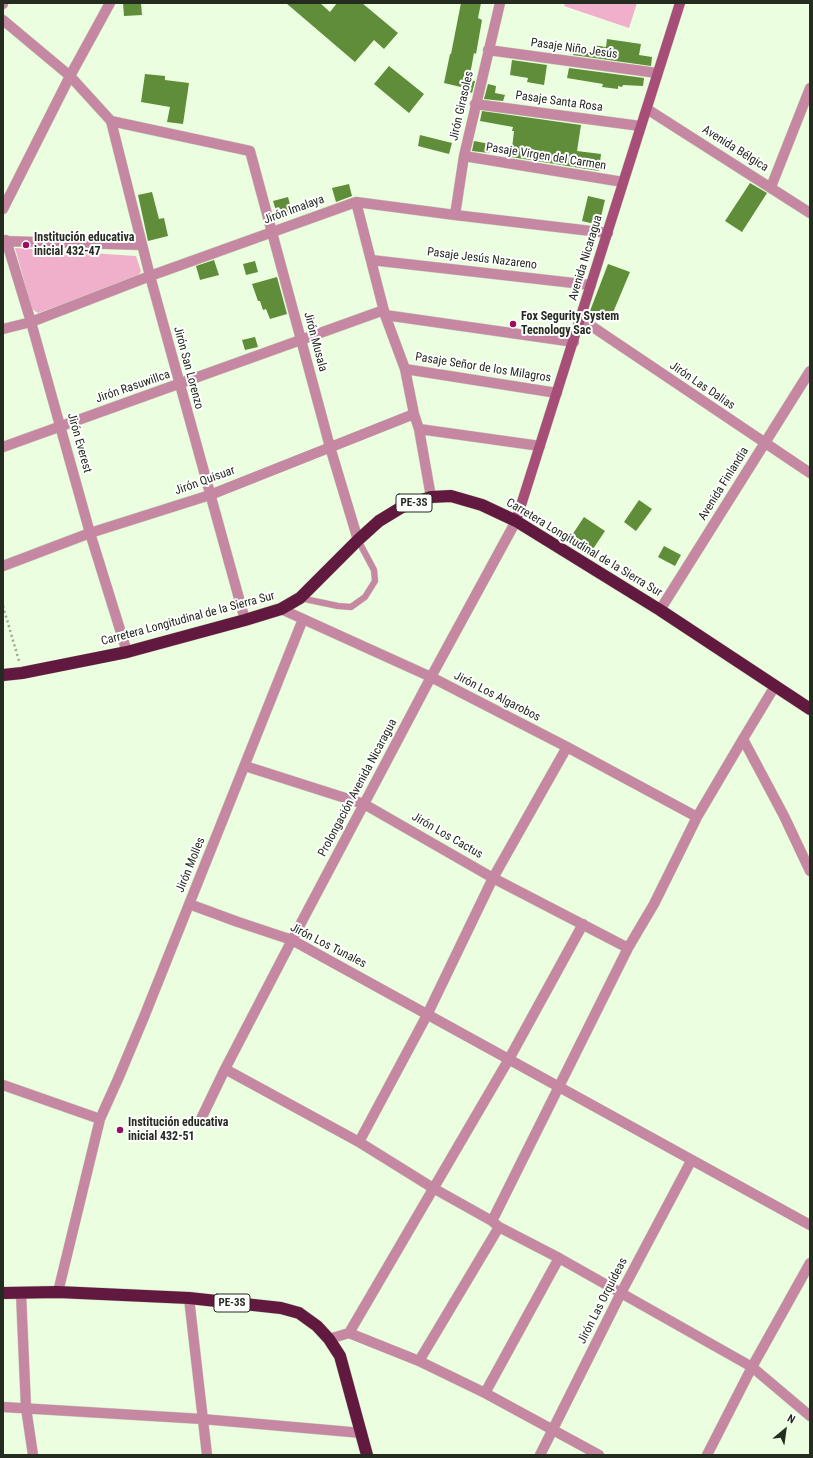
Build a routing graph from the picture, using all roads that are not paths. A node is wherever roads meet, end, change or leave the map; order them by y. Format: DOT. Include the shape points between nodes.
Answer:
graph roads {
  1 [pos="110,3"];
  2 [pos="500,3"];
  3 [pos="680,3"];
  4 [pos="3,20"];
  5 [pos="488,50"];
  6 [pos="658,73"];
  7 [pos="70,76"];
  8 [pos="810,88"];
  9 [pos="475,104"];
  10 [pos="647,109"];
  11 [pos="111,121"];
  12 [pos="640,126"];
  13 [pos="464,156"];
  14 [pos="624,182"];
  15 [pos="771,187"];
  16 [pos="356,202"];
  17 [pos="3,209"];
  18 [pos="810,212"];
  19 [pos="455,215"];
  20 [pos="271,232"];
  21 [pos="608,233"];
  22 [pos="5,240"];
  23 [pos="142,244"];
  24 [pos="371,260"];
  25 [pos="150,276"];
  26 [pos="591,285"];
  27 [pos="384,312"];
  28 [pos="581,319"];
  29 [pos="31,322"];
  30 [pos="3,329"];
  31 [pos="302,340"];
  32 [pos="574,342"];
  33 [pos="405,369"];
  34 [pos="810,371"];
  35 [pos="179,384"];
  36 [pos="557,393"];
  37 [pos="414,414"];
  38 [pos="60,426"];
  39 [pos="419,429"];
  40 [pos="765,443"];
  41 [pos="540,446"];
  42 [pos="3,447"];
  43 [pos="330,447"];
  44 [pos="810,473"];
  45 [pos="210,495"];
  46 [pos="431,497"];
  47 [pos="516,521"];
  48 [pos="90,533"];
  49 [pos="358,540"];
  50 [pos="3,566"];
  51 [pos="300,598"];
  52 [pos="281,609"];
  53 [pos="660,610"];
  54 [pos="302,619"];
  55 [pos="246,620"];
  56 [pos="127,652"];
  57 [pos="3,674"];
  58 [pos="430,677"];
  59 [pos="775,686"];
  60 [pos="810,709"];
  61 [pos="743,739"];
  62 [pos="567,747"];
  63 [pos="245,766"];
  64 [pos="364,804"];
  65 [pos="697,817"];
  66 [pos="810,871"];
  67 [pos="493,878"];
  68 [pos="189,904"];
  69 [pos="583,924"];
  70 [pos="292,940"];
  71 [pos="628,948"];
  72 [pos="427,1015"];
  73 [pos="508,1059"];
  74 [pos="224,1069"];
  75 [pos="3,1085"];
  76 [pos="560,1086"];
  77 [pos="100,1119"];
  78 [pos="200,1121"];
  79 [pos="359,1142"];
  80 [pos="691,1161"];
  81 [pos="433,1188"];
  82 [pos="496,1224"];
  83 [pos="810,1225"];
  84 [pos="559,1258"];
  85 [pos="810,1263"];
  86 [pos="58,1292"];
  87 [pos="3,1293"];
  88 [pos="621,1293"];
  89 [pos="21,1294"];
  90 [pos="189,1298"];
  91 [pos="349,1332"];
  92 [pos="329,1339"];
  93 [pos="419,1361"];
  94 [pos="752,1367"];
  95 [pos="485,1393"];
  96 [pos="3,1407"];
  97 [pos="26,1408"];
  98 [pos="810,1416"];
  99 [pos="202,1419"];
  100 [pos="552,1430"];
  101 [pos="362,1433"];
  102 [pos="33,1455"];
  103 [pos="207,1455"];
  104 [pos="367,1455"];
  105 [pos="540,1455"];
  106 [pos="599,1455"];
  107 [pos="707,1455"];
  1 -- 7 [label="street"];
  2 -- 5 [label="street, Jirón Girasoles"];
  3 -- 6 [label="street, Avenida Nicaragua"];
  4 -- 7 [label="street"];
  5 -- 6 [label="street, Pasaje Niño Jesús"];
  5 -- 9 [label="street, Jirón Girasoles"];
  6 -- 10 [label="street, Avenida Nicaragua"];
  7 -- 11 [label="street"];
  7 -- 17 [label="street"];
  8 -- 15 [label="street"];
  9 -- 12 [label="street, Pasaje Santa Rosa"];
  9 -- 13 [label="street, Jirón Girasoles"];
  10 -- 12 [label="street, Avenida Nicaragua"];
  10 -- 15 [label="street, Avenida Bélgica"];
  11 -- 20 [label="street, Jirón Musala" via="250,151"];
  11 -- 23 [label="street, Jirón San Lorenzo"];
  12 -- 14 [label="street, Avenida Nicaragua"];
  13 -- 14 [label="street, Pasaje Virgen del Carmen"];
  13 -- 19 [label="street, Jirón Girasoles"];
  14 -- 21 [label="street, Avenida Nicaragua"];
  15 -- 18 [label="street, Avenida Bélgica"];
  16 -- 19 [label="street, Jirón Imalaya"];
  16 -- 20 [label="street, Jirón Imalaya"];
  16 -- 24 [label="street"];
  19 -- 21 [label="street, Jirón Imalaya"];
  20 -- 25 [label="street, Jirón Imalaya"];
  20 -- 31 [label="street, Jirón Musala"];
  21 -- 26 [label="street, Avenida Nicaragua"];
  22 -- 23 [label="street"];
  22 -- 29 [label="street, Jirón Everest"];
  23 -- 25 [label="street, Jirón San Lorenzo"];
  24 -- 26 [label="street, Pasaje Jesús Nazareno"];
  24 -- 27 [label="street"];
  25 -- 29 [label="street, Jirón Imalaya"];
  25 -- 35 [label="street, Jirón San Lorenzo"];
  26 -- 28 [label="street, Avenida Nicaragua"];
  27 -- 31 [label="street, Jirón Rasuwillca"];
  27 -- 32 [label="street"];
  27 -- 33 [label="street"];
  28 -- 32 [label="street, Avenida Nicaragua"];
  28 -- 40 [label="street, Jirón Las Dalias"];
  29 -- 30 [label="street, Jirón Imalaya"];
  29 -- 38 [label="street, Jirón Everest"];
  31 -- 35 [label="street, Jirón Rasuwillca"];
  31 -- 43 [label="street, Jirón Musala"];
  32 -- 36 [label="street, Avenida Nicaragua"];
  33 -- 36 [label="street, Pasaje Señor de los Milagros"];
  33 -- 37 [label="street"];
  34 -- 40 [label="street, Avenida Finlandia"];
  35 -- 38 [label="street, Jirón Rasuwillca"];
  35 -- 45 [label="street, Jirón San Lorenzo"];
  36 -- 41 [label="street, Avenida Nicaragua"];
  37 -- 39 [label="street"];
  37 -- 43 [label="street, Jirón Quisuar"];
  38 -- 42 [label="street, Jirón Rasuwillca"];
  38 -- 48 [label="street, Jirón Everest"];
  39 -- 41 [label="street"];
  39 -- 46 [label="street"];
  40 -- 44 [label="street, Jirón Las Dalias"];
  40 -- 53 [label="street, Avenida Finlandia"];
  41 -- 47 [label="street, Avenida Nicaragua"];
  43 -- 45 [label="street, Jirón Quisuar"];
  43 -- 49 [label="street, Jirón Musala"];
  45 -- 48 [label="street, Jirón Quisuar"];
  45 -- 55 [label="street, Jirón San Lorenzo"];
  46 -- 47 [label="highway, Carretera Longitudinal de la Sierra Sur / PE-3S" via="451,496 482,505"];
  46 -- 49 [label="highway, Carretera Longitudinal de la Sierra Sur / PE-3S" via="402,507 379,521"];
  47 -- 53 [label="highway, Carretera Longitudinal de la Sierra Sur / PE-3S"];
  47 -- 58 [label="street, Prolongación Avenida Nicaragua"];
  48 -- 50 [label="street, Jirón Quisuar"];
  48 -- 56 [label="street, Jirón Everest"];
  49 -- 51 [label="highway, Carretera Longitudinal de la Sierra Sur / PE-3S"];
  49 -- 51 [label="lane" via="374,570 375,581 365,597 351,607"];
  51 -- 52 [label="highway, Carretera Longitudinal de la Sierra Sur / PE-3S"];
  52 -- 54 [label="street, Jirón Los Algarobos"];
  52 -- 55 [label="highway, Carretera Longitudinal de la Sierra Sur / PE-3S"];
  53 -- 59 [label="highway, Carretera Longitudinal de la Sierra Sur / PE-3S"];
  54 -- 58 [label="street, Jirón Los Algarobos"];
  54 -- 63 [label="street, Jirón Molles"];
  55 -- 56 [label="highway, Carretera Longitudinal de la Sierra Sur / PE-3S"];
  56 -- 57 [label="highway, Carretera Longitudinal de la Sierra Sur / PE-3S" via="22,673"];
  58 -- 62 [label="street, Jirón Los Algarobos"];
  58 -- 64 [label="street, Prolongación Avenida Nicaragua"];
  59 -- 60 [label="highway, Carretera Longitudinal de la Sierra Sur / PE-3S"];
  59 -- 61 [label="street"];
  61 -- 65 [label="street"];
  61 -- 66 [label="street"];
  62 -- 65 [label="street, Jirón Los Algarobos"];
  62 -- 67 [label="street"];
  63 -- 64 [label="street, Jirón Los Cactus"];
  63 -- 68 [label="street, Jirón Molles"];
  64 -- 67 [label="street, Jirón Los Cactus"];
  64 -- 70 [label="street, Prolongación Avenida Nicaragua"];
  65 -- 71 [label="street" via="654,904"];
  67 -- 69 [label="street, Jirón Los Cactus"];
  67 -- 72 [label="street"];
  68 -- 70 [label="street, Jirón Los Tunales"];
  68 -- 77 [label="street, Jirón Molles"];
  69 -- 71 [label="street, Jirón Los Cactus"];
  69 -- 73 [label="street"];
  70 -- 72 [label="street, Jirón Los Tunales"];
  70 -- 74 [label="street, Prolongación Avenida Nicaragua"];
  71 -- 76 [label="street"];
  72 -- 73 [label="street, Jirón Los Tunales"];
  72 -- 79 [label="street"];
  73 -- 76 [label="street, Jirón Los Tunales"];
  73 -- 81 [label="street"];
  74 -- 78 [label="street, Prolongación Avenida Nicaragua"];
  74 -- 79 [label="street"];
  75 -- 77 [label="street"];
  76 -- 80 [label="street, Jirón Los Tunales"];
  76 -- 82 [label="street"];
  77 -- 86 [label="street, Jirón Molles"];
  79 -- 81 [label="street"];
  80 -- 83 [label="street, Jirón Los Tunales"];
  80 -- 88 [label="street, Jirón Las Orquídeas"];
  81 -- 82 [label="street"];
  81 -- 91 [label="street"];
  82 -- 84 [label="street"];
  82 -- 93 [label="street"];
  84 -- 88 [label="street"];
  84 -- 95 [label="street"];
  85 -- 94 [label="street"];
  86 -- 89 [label="highway, PE-3S"];
  86 -- 90 [label="highway, PE-3S"];
  87 -- 89 [label="highway, PE-3S"];
  88 -- 94 [label="street"];
  88 -- 100 [label="street, Jirón Las Orquídeas"];
  89 -- 97 [label="street"];
  90 -- 92 [label="highway, PE-3S" via="281,1308 298,1313 317,1326"];
  90 -- 99 [label="street"];
  91 -- 92 [label="street"];
  91 -- 93 [label="street"];
  92 -- 101 [label="highway, PE-3S" via="340,1356"];
  93 -- 95 [label="street"];
  94 -- 98 [label="street"];
  94 -- 107 [label="street"];
  95 -- 100 [label="street"];
  96 -- 97 [label="street"];
  97 -- 99 [label="street"];
  97 -- 102 [label="street"];
  99 -- 101 [label="street"];
  99 -- 103 [label="street"];
  100 -- 105 [label="street, Jirón Las Orquídeas"];
  100 -- 106 [label="street"];
  101 -- 104 [label="highway, PE-3S"];
}
